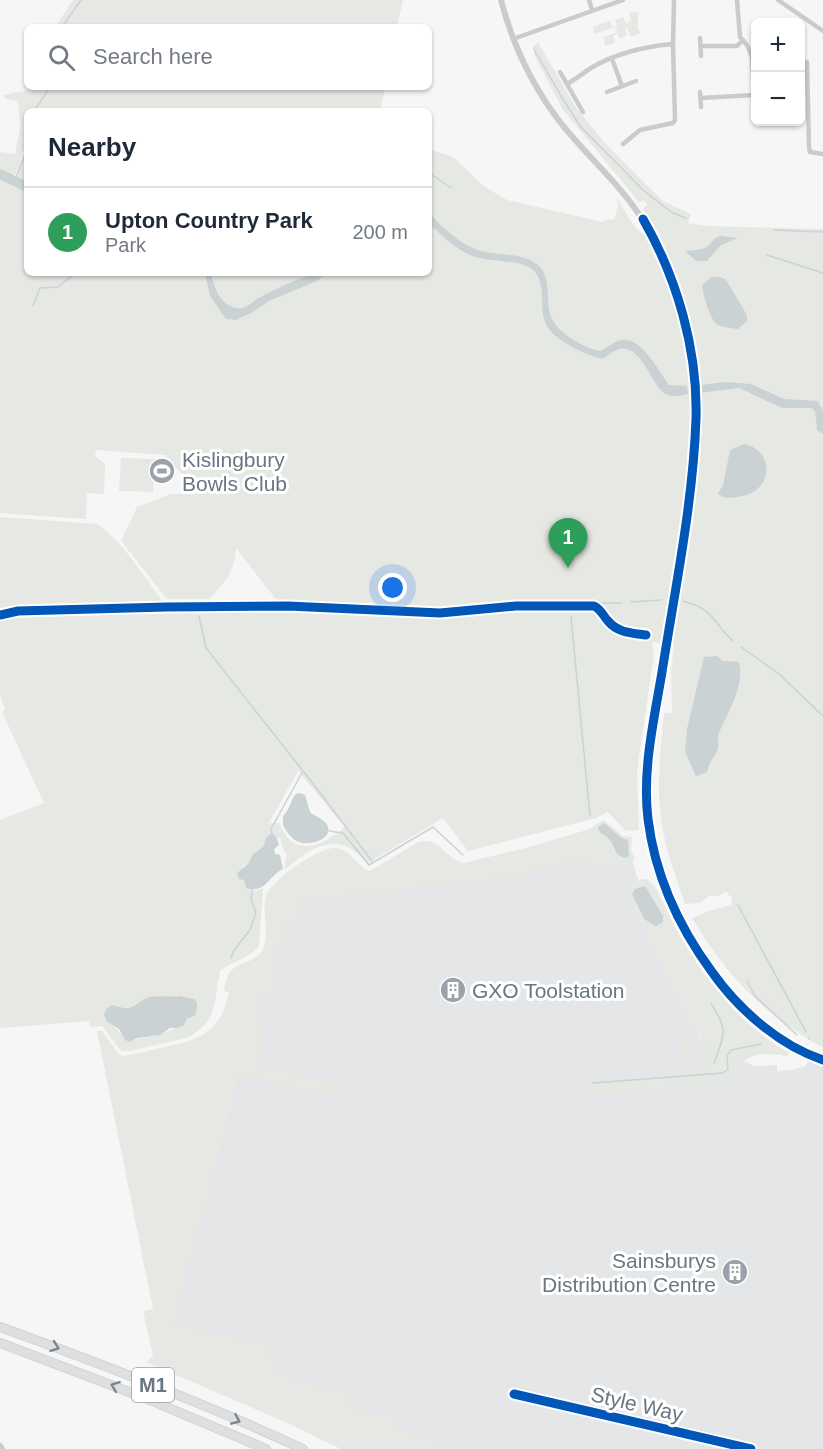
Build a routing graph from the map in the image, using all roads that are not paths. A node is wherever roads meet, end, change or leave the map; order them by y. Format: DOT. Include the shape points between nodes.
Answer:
graph roads {
  1 [pos="501,0"];
  2 [pos="589,0"];
  3 [pos="623,0"];
  4 [pos="674,0"];
  5 [pos="737,0"];
  6 [pos="778,0"];
  7 [pos="592,10"];
  8 [pos="823,31"];
  9 [pos="700,38"];
  10 [pos="513,39"];
  11 [pos="743,40"];
  12 [pos="673,44"];
  13 [pos="701,46"];
  14 [pos="701,56"];
  15 [pos="612,59"];
  16 [pos="807,62"];
  17 [pos="561,72"];
  18 [pos="753,72"];
  19 [pos="636,81"];
  20 [pos="567,84"];
  21 [pos="622,86"];
  22 [pos="607,92"];
  23 [pos="805,94"];
  24 [pos="751,95"];
  25 [pos="805,102"];
  26 [pos="701,106"];
  27 [pos="583,112"];
  28 [pos="623,144"];
  29 [pos="823,154"];
  30 [pos="823,1060"];
  31 [pos="0,1327"];
  32 [pos="0,1343"];
  33 [pos="514,1394"];
  34 [pos="266,1449"];
  35 [pos="303,1449"];
  36 [pos="751,1449"];
  1 -- 10 [label="street"];
  2 -- 7 [label="street"];
  3 -- 7 [label="street"];
  4 -- 12 [label="street"];
  5 -- 11 [label="street"];
  6 -- 8 [label="street"];
  7 -- 10 [label="street"];
  9 -- 13 [label="street"];
  10 -- 30 [label="street" via="557,118 643,219 668,270 687,337 695,382 689,498 649,749 647,804 653,846 666,890 688,936 717,980 758,1022 785,1042"];
  11 -- 13 [label="street" via="737,45"];
  11 -- 18 [label="street" via="752,57"];
  12 -- 15 [label="street" via="646,46"];
  12 -- 28 [label="street" via="675,120 640,130"];
  13 -- 14 [label="street"];
  15 -- 20 [label="street"];
  15 -- 21 [label="street"];
  16 -- 23 [label="street"];
  17 -- 20 [label="street"];
  19 -- 21 [label="street"];
  20 -- 27 [label="street"];
  21 -- 22 [label="street"];
  24 -- 26 [label="street" via="700,95"];
  25 -- 29 [label="street" via="810,152"];
  31 -- 35 [label="highway, M1, one-way" via="197,1403"];
  34 -- 32 [label="highway, M1, one-way"];
  33 -- 36 [label="street, Style Way"];
}
